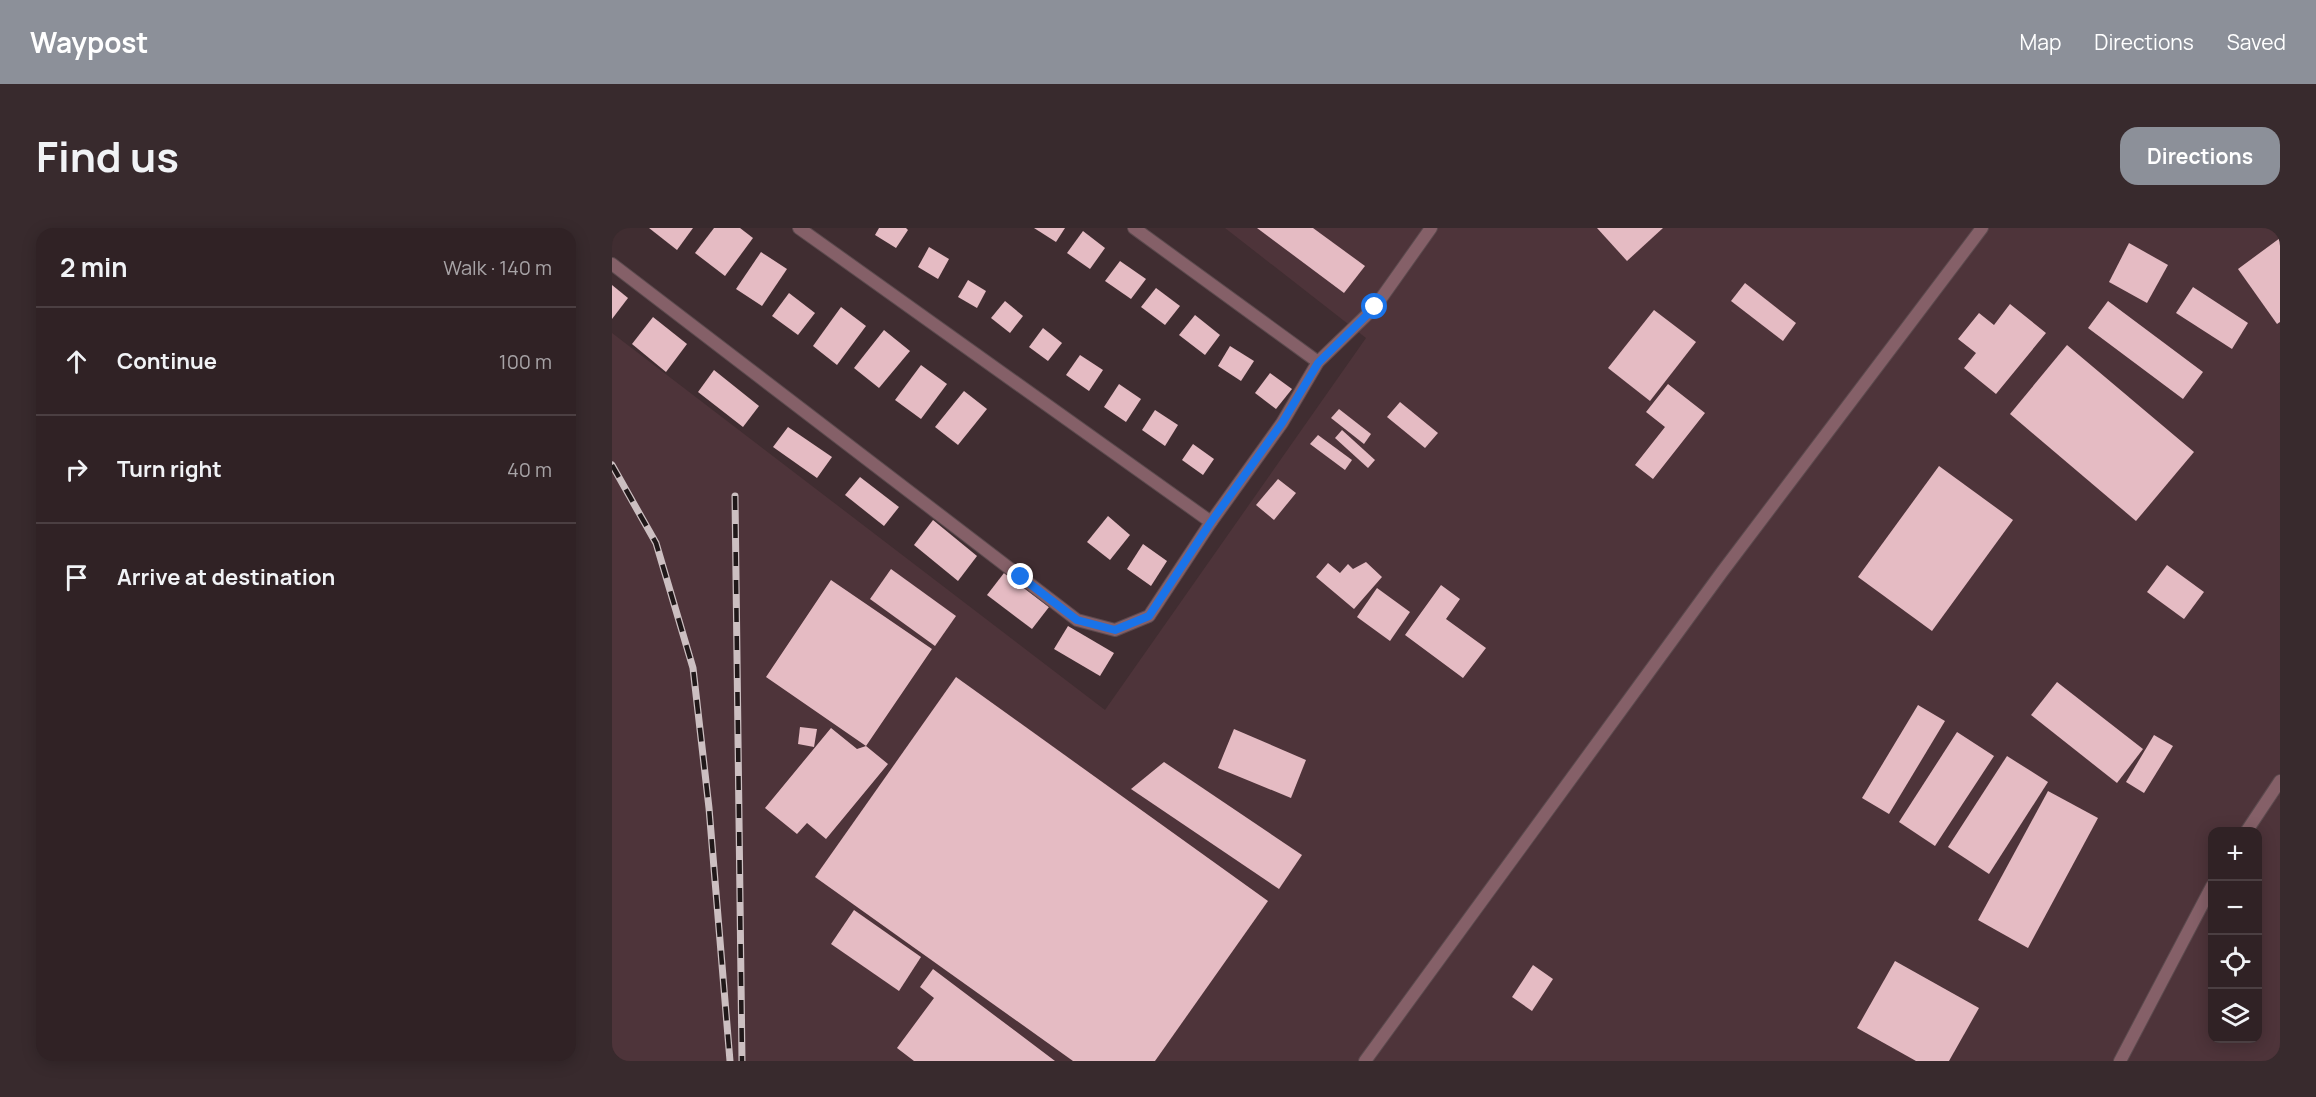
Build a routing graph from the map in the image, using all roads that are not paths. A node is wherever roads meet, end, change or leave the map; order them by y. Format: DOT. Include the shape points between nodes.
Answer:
graph roads {
  1 [pos="799,228"];
  2 [pos="1134,228"];
  3 [pos="1431,228"];
  4 [pos="1982,228"];
  5 [pos="612,264"];
  6 [pos="1318,363"];
  7 [pos="1211,522"];
  8 [pos="2280,781"];
  9 [pos="2249,827"];
  10 [pos="2208,894"];
  11 [pos="1365,1061"];
  12 [pos="2120,1061"];
  1 -- 7 [label="street"];
  2 -- 6 [label="street"];
  3 -- 6 [label="street" via="1375,307"];
  4 -- 11 [label="street" via="1722,572"];
  5 -- 7 [label="street" via="1077,620 1115,630 1149,616"];
  6 -- 7 [label="street" via="1282,423"];
  8 -- 9 [label="street"];
  10 -- 12 [label="street"];
}
